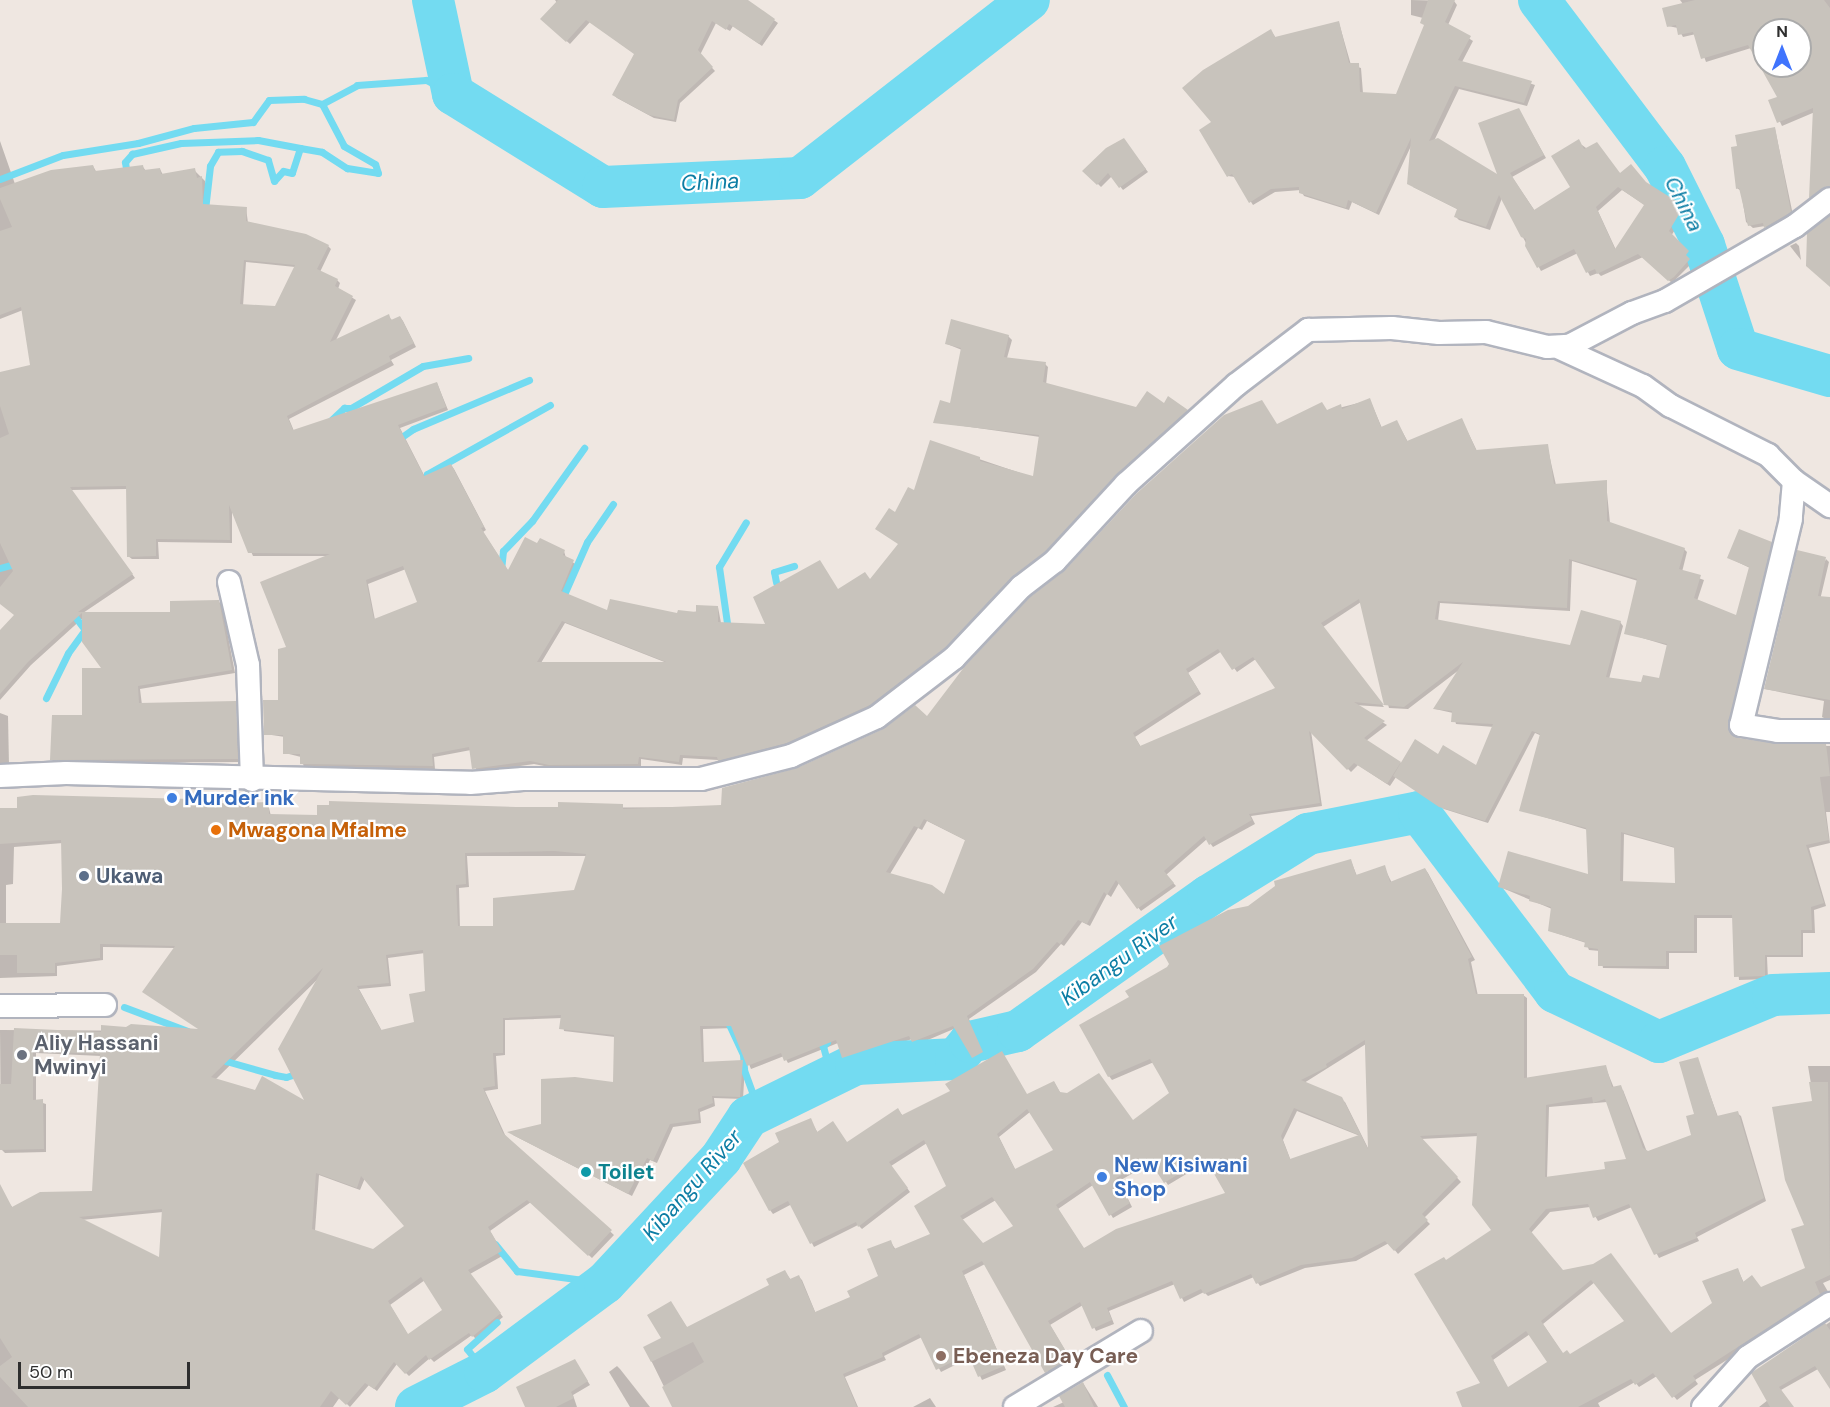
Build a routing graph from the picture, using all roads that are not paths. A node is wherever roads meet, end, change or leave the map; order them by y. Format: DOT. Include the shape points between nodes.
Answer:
graph roads {
  1 [pos="1830,200"];
  2 [pos="1560,348"];
  3 [pos="1794,481"];
  4 [pos="1830,506"];
  5 [pos="229,582"];
  6 [pos="1830,731"];
  7 [pos="0,776"];
  8 [pos="252,780"];
  9 [pos="105,1005"];
  10 [pos="0,1006"];
  11 [pos="1830,1304"];
  12 [pos="1141,1331"];
  13 [pos="1015,1407"];
  14 [pos="1703,1407"];
  1 -- 2 [label="street" via="1795,226 1665,301"];
  2 -- 3 [label="street" via="1643,386 1671,406 1768,454"];
  2 -- 8 [label="street" via="1486,332 1308,330 1236,386 1126,484 1055,561 1021,587 954,658 876,717 791,756 702,779 523,779 470,783"];
  3 -- 4 [label="street"];
  3 -- 6 [label="street" via="1791,519 1741,725 1778,732"];
  5 -- 8 [label="street" via="248,665"];
  7 -- 8 [label="street" via="66,773"];
  9 -- 10 [label="street"];
  11 -- 14 [label="street" via="1748,1357"];
  12 -- 13 [label="street"];
}
